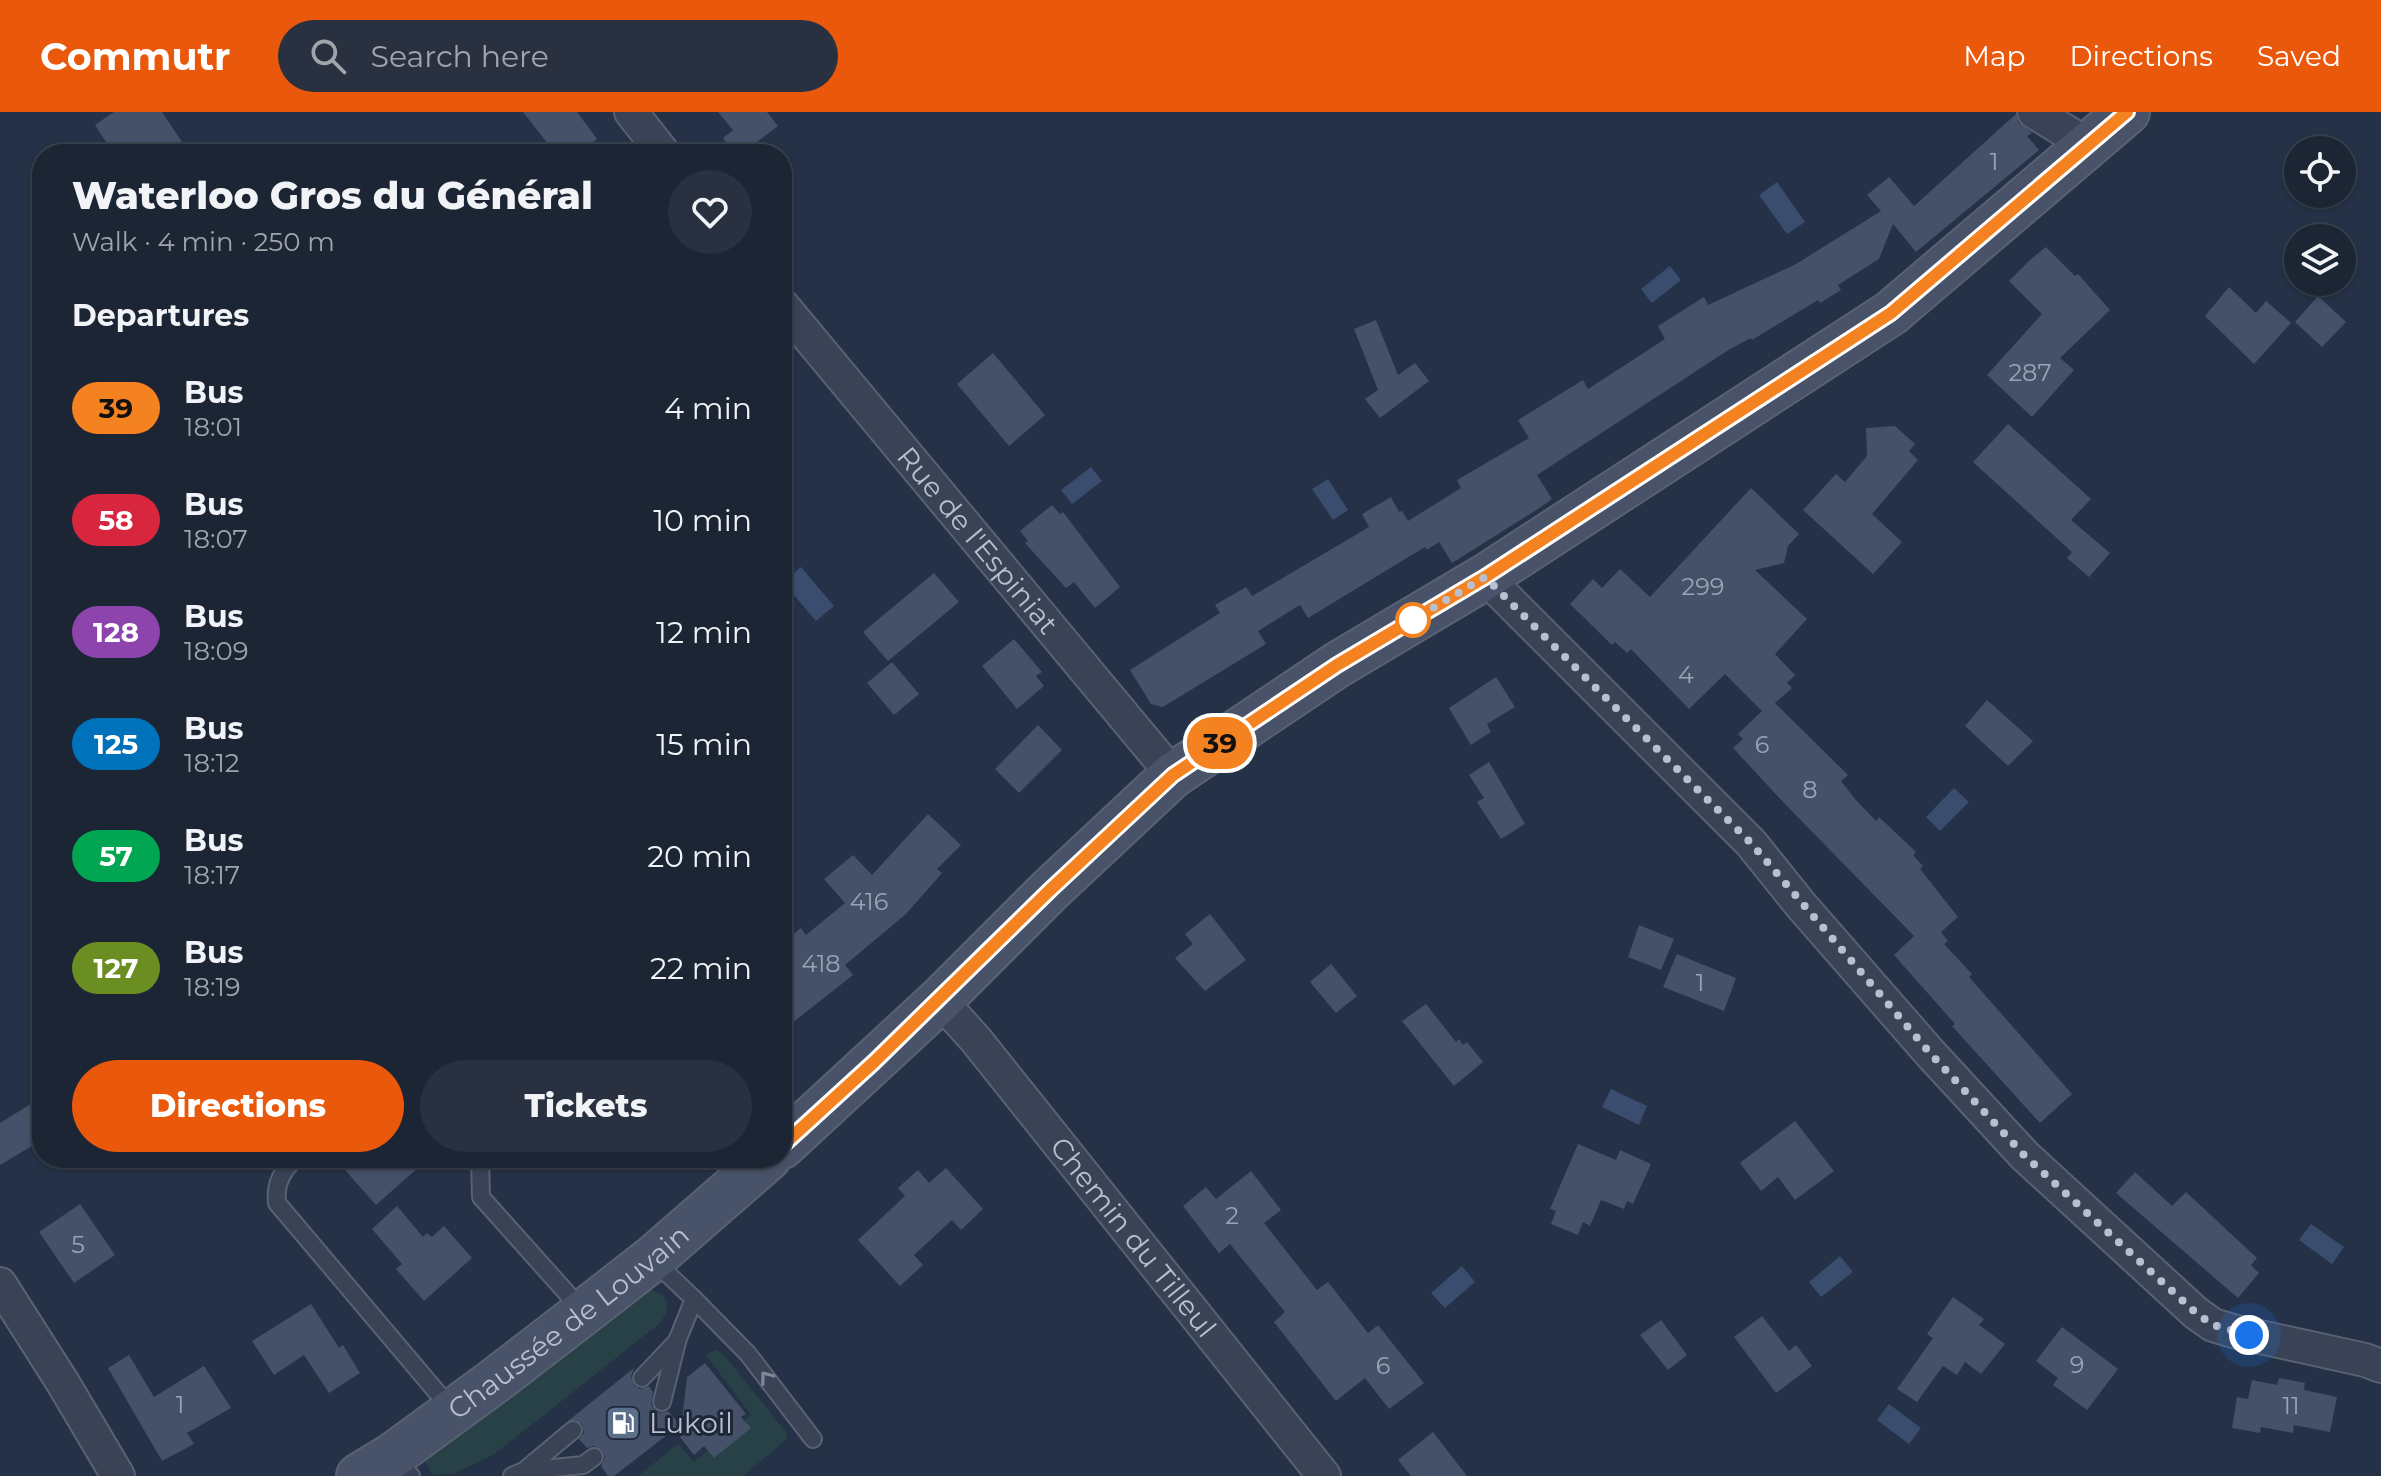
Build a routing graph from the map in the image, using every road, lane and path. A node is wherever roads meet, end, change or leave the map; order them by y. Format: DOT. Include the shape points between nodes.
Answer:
graph roads {
  1 [pos="631,112"];
  2 [pos="2034,112"];
  3 [pos="2127,112"];
  4 [pos="656,144"];
  5 [pos="2088,145"];
  6 [pos="792,317"];
  7 [pos="1485,577"];
  8 [pos="1173,775"];
  9 [pos="940,1000"];
  10 [pos="792,1137"];
  11 [pos="286,1168"];
  12 [pos="480,1168"];
  13 [pos="757,1168"];
  14 [pos="652,1259"];
  15 [pos="0,1284"];
  16 [pos="694,1299"];
  17 [pos="584,1312"];
  18 [pos="677,1341"];
  19 [pos="2381,1366"];
  20 [pos="642,1378"];
  21 [pos="662,1402"];
  22 [pos="453,1411"];
  23 [pos="573,1430"];
  24 [pos="813,1439"];
  25 [pos="586,1466"];
  26 [pos="387,1469"];
  27 [pos="518,1474"];
  28 [pos="118,1476"];
  29 [pos="1324,1476"];
  1 -- 4 [label="street"];
  2 -- 5 [label="street"];
  3 -- 5 [label="main road"];
  5 -- 7 [label="main road" via="1891,313"];
  6 -- 8 [label="street, Rue de l'Espiniat"];
  7 -- 8 [label="main road" via="1337,665"];
  7 -- 19 [label="street" via="1751,843 2024,1155 2196,1313 2233,1331"];
  8 -- 9 [label="main road"];
  9 -- 10 [label="main road"];
  9 -- 29 [label="street, Chemin du Tilleul"];
  11 -- 22 [label="lane" via="276,1188 277,1203"];
  12 -- 17 [label="lane" via="481,1197"];
  13 -- 14 [label="main road, Chaussée de Louvain"];
  14 -- 16 [label="lane"];
  14 -- 17 [label="main road, Chaussée de Louvain"];
  15 -- 28 [label="street"];
  16 -- 18 [label="lane"];
  24 -- 16 [label="lane, one-way" via="748,1354"];
  17 -- 22 [label="main road, Chaussée de Louvain"];
  18 -- 20 [label="lane"];
  18 -- 21 [label="lane"];
  22 -- 26 [label="main road, Chaussée de Louvain"];
  23 -- 27 [label="lane"];
  25 -- 27 [label="lane"];
}
